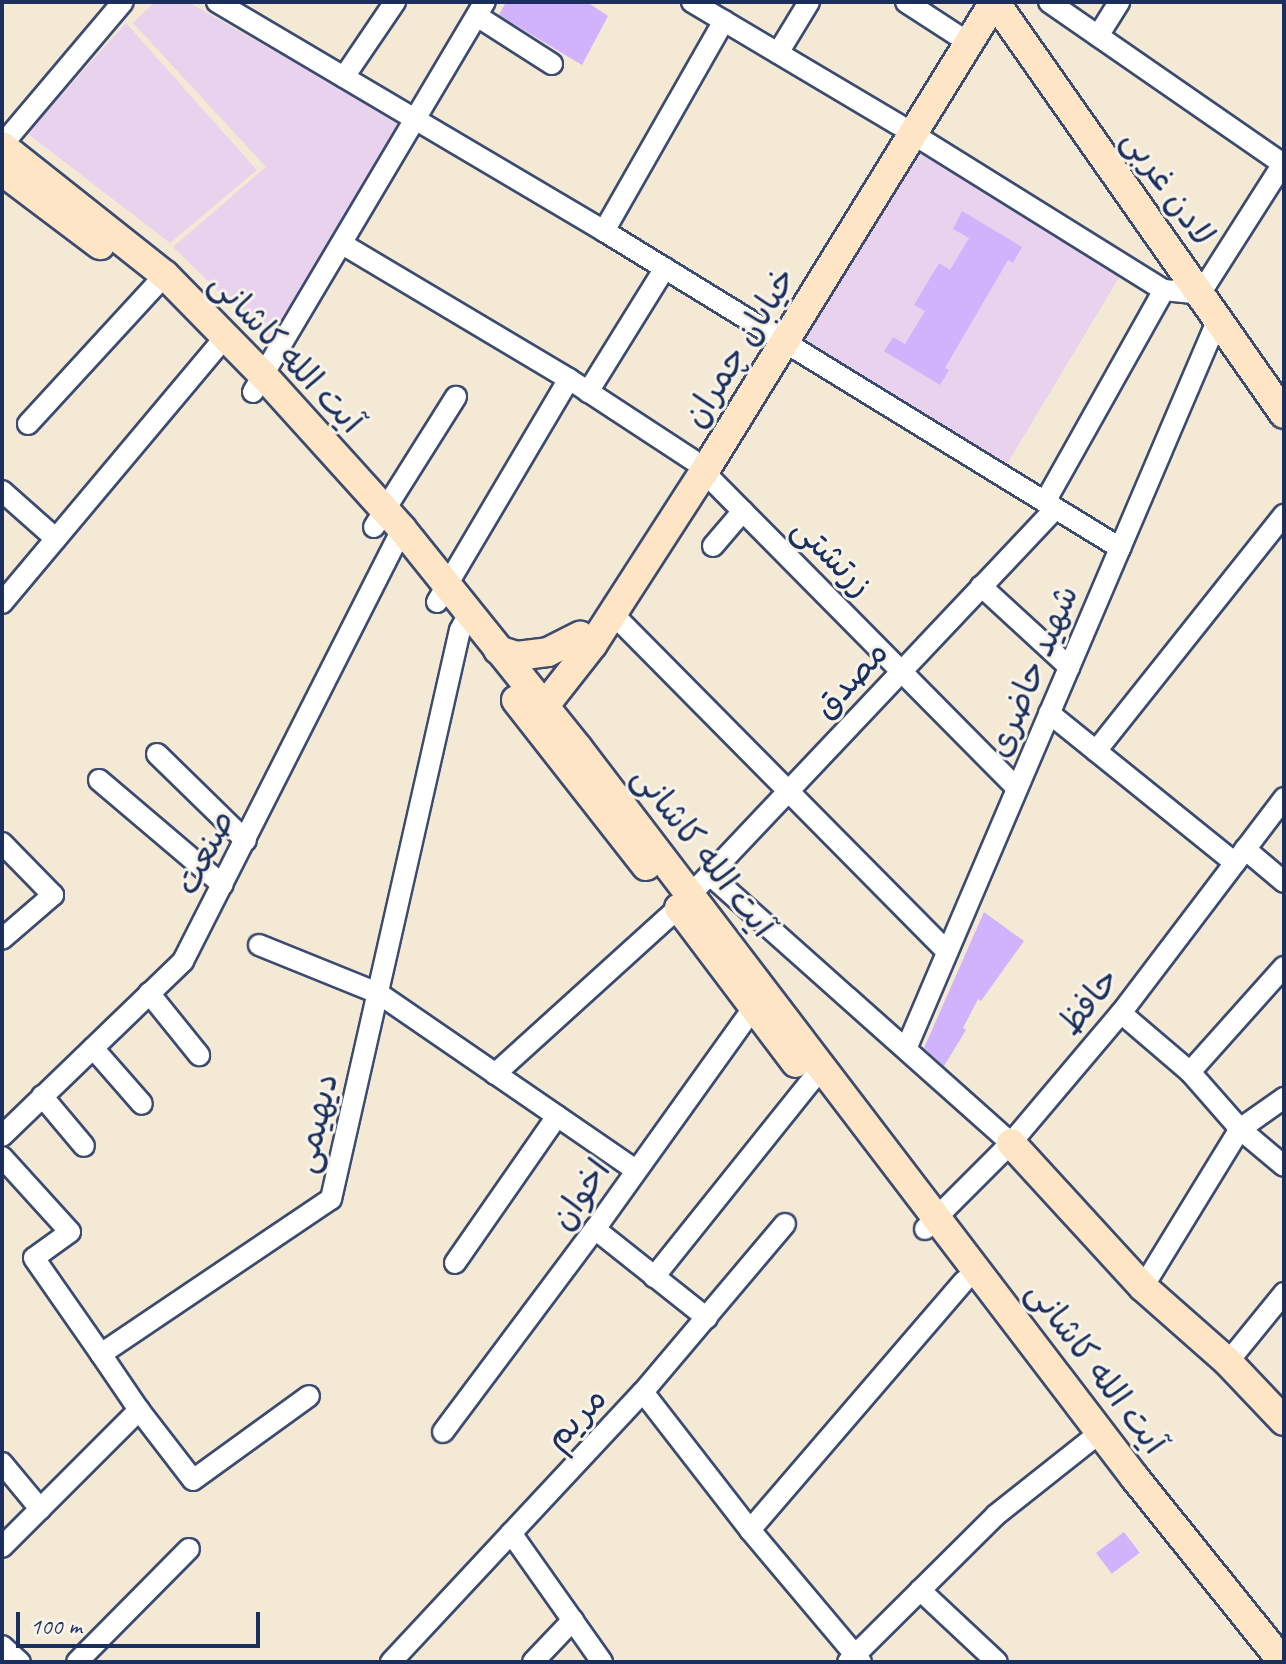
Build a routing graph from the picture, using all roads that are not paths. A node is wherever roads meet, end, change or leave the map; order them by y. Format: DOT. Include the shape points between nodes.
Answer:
graph roads {
  1 [pos="123,2"];
  2 [pos="217,2"];
  3 [pos="395,2"];
  4 [pos="692,2"];
  5 [pos="809,2"];
  6 [pos="906,2"];
  7 [pos="974,2"];
  8 [pos="995,2"];
  9 [pos="1049,2"];
  10 [pos="1119,2"];
  11 [pos="481,9"];
  12 [pos="720,13"];
  13 [pos="955,34"];
  14 [pos="1098,36"];
  15 [pos="778,53"];
  16 [pos="552,64"];
  17 [pos="344,77"];
  18 [pos="417,121"];
  19 [pos="906,129"];
  20 [pos="2,145"];
  21 [pos="1284,164"];
  22 [pos="2,171"];
  23 [pos="604,231"];
  24 [pos="344,245"];
  25 [pos="665,268"];
  26 [pos="158,282"];
  27 [pos="1164,290"];
  28 [pos="1200,294"];
  29 [pos="1218,319"];
  30 [pos="778,338"];
  31 [pos="218,344"];
  32 [pos="569,379"];
  33 [pos="258,384"];
  34 [pos="588,392"];
  35 [pos="456,397"];
  36 [pos="1284,414"];
  37 [pos="28,424"];
  38 [pos="698,466"];
  39 [pos="2,491"];
  40 [pos="1050,505"];
  41 [pos="743,511"];
  42 [pos="1284,515"];
  43 [pos="389,529"];
  44 [pos="56,539"];
  45 [pos="713,546"];
  46 [pos="1120,548"];
  47 [pos="981,586"];
  48 [pos="443,593"];
  49 [pos="4,596"];
  50 [pos="613,614"];
  51 [pos="465,621"];
  52 [pos="580,636"];
  53 [pos="498,650"];
  54 [pos="1069,667"];
  55 [pos="901,672"];
  56 [pos="566,681"];
  57 [pos="534,707"];
  58 [pos="1049,713"];
  59 [pos="565,731"];
  60 [pos="1096,751"];
  61 [pos="157,754"];
  62 [pos="99,780"];
  63 [pos="1017,788"];
  64 [pos="788,791"];
  65 [pos="1284,798"];
  66 [pos="246,841"];
  67 [pos="2,843"];
  68 [pos="1240,856"];
  69 [pos="1284,882"];
  70 [pos="223,885"];
  71 [pos="693,892"];
  72 [pos="2,939"];
  73 [pos="259,945"];
  74 [pos="947,952"];
  75 [pos="1284,967"];
  76 [pos="149,993"];
  77 [pos="378,993"];
  78 [pos="759,999"];
  79 [pos="1121,1013"];
  80 [pos="93,1048"];
  81 [pos="906,1049"];
  82 [pos="199,1055"];
  83 [pos="1190,1072"];
  84 [pos="495,1074"];
  85 [pos="816,1074"];
  86 [pos="42,1096"];
  87 [pos="1284,1098"];
  88 [pos="142,1104"];
  89 [pos="557,1116"];
  90 [pos="1240,1129"];
  91 [pos="2,1136"];
  92 [pos="1011,1143"];
  93 [pos="84,1146"];
  94 [pos="2,1157"];
  95 [pos="1284,1166"];
  96 [pos="636,1170"];
  97 [pos="932,1223"];
  98 [pos="785,1224"];
  99 [pos="595,1229"];
  100 [pos="455,1263"];
  101 [pos="654,1277"];
  102 [pos="964,1281"];
  103 [pos="1143,1287"];
  104 [pos="1284,1293"];
  105 [pos="707,1318"];
  106 [pos="101,1354"];
  107 [pos="1228,1362"];
  108 [pos="643,1392"];
  109 [pos="309,1396"];
  110 [pos="139,1410"];
  111 [pos="1284,1421"];
  112 [pos="443,1432"];
  113 [pos="1094,1437"];
  114 [pos="2,1463"];
  115 [pos="40,1509"];
  116 [pos="750,1530"];
  117 [pos="511,1533"];
  118 [pos="2,1547"];
  119 [pos="189,1549"];
  120 [pos="920,1590"];
  121 [pos="573,1620"];
  122 [pos="2,1646"];
  123 [pos="855,1660"];
  124 [pos="20,1662"];
  125 [pos="77,1662"];
  126 [pos="391,1662"];
  127 [pos="533,1662"];
  128 [pos="602,1662"];
  129 [pos="997,1662"];
  130 [pos="1258,1662"];
  131 [pos="1283,1662"];
  1 -- 20 [label="street"];
  2 -- 17 [label="street"];
  3 -- 17 [label="street"];
  4 -- 12 [label="street"];
  5 -- 15 [label="street"];
  6 -- 13 [label="street"];
  7 -- 13 [label="main road, خیابان چمران"];
  8 -- 19 [label="main road, خیابان چمران"];
  8 -- 28 [label="main road, لادن غربی"];
  9 -- 14 [label="street"];
  10 -- 14 [label="street"];
  11 -- 16 [label="street"];
  11 -- 18 [label="street"];
  12 -- 15 [label="street"];
  12 -- 23 [label="street"];
  13 -- 19 [label="main road, خیابان چمران"];
  14 -- 21 [label="street"];
  15 -- 19 [label="street"];
  17 -- 18 [label="street"];
  18 -- 23 [label="street"];
  18 -- 24 [label="street"];
  19 -- 27 [label="street"];
  19 -- 30 [label="main road, خیابان چمران"];
  20 -- 26 [label="main road, آیت الله کاشانی"];
  21 -- 28 [label="street"];
  22 -- 26 [label="main road, آیت الله کاشانی"];
  23 -- 25 [label="street"];
  24 -- 32 [label="street, زرتشتی"];
  24 -- 33 [label="street"];
  25 -- 30 [label="street"];
  25 -- 34 [label="street"];
  26 -- 31 [label="main road, آیت الله کاشانی"];
  26 -- 37 [label="street"];
  27 -- 28 [label="street"];
  27 -- 40 [label="street, مصدق"];
  28 -- 29 [label="main road, لادن غربی"];
  29 -- 36 [label="main road, لادن غربی"];
  29 -- 46 [label="street, شهید حاضری"];
  30 -- 38 [label="main road, خیابان چمران"];
  30 -- 40 [label="street"];
  31 -- 33 [label="main road, آیت الله کاشانی"];
  31 -- 44 [label="street"];
  32 -- 34 [label="street, زرتشتی"];
  32 -- 48 [label="street"];
  33 -- 43 [label="main road, آیت الله کاشانی"];
  34 -- 38 [label="street, زرتشتی"];
  35 -- 43 [label="street, صنعت"];
  38 -- 41 [label="street, زرتشتی"];
  38 -- 50 [label="main road, خیابان چمران"];
  38 -- 52 [label="main road, خیابان چمران"];
  39 -- 44 [label="street"];
  40 -- 46 [label="street"];
  40 -- 47 [label="street, مصدق"];
  41 -- 45 [label="street"];
  41 -- 55 [label="street, زرتشتی"];
  42 -- 60 [label="street"];
  43 -- 48 [label="main road, آیت الله کاشانی"];
  43 -- 66 [label="street, صنعت"];
  44 -- 49 [label="street"];
  46 -- 54 [label="street, شهید حاضری"];
  47 -- 54 [label="street"];
  47 -- 55 [label="street, مصدق"];
  48 -- 51 [label="main road, آیت الله کاشانی"];
  50 -- 56 [label="main road, خیابان چمران"];
  50 -- 64 [label="street"];
  51 -- 53 [label="main road, آیت الله کاشانی"];
  51 -- 57 [label="main road, آیت الله کاشانی"];
  51 -- 77 [label="street, دیهیمی"];
  52 -- 53 [label="main road" via="548,652 517,656"];
  52 -- 57 [label="main road, خیابان چمران"];
  53 -- 57 [label="main road, آیت الله کاشانی"];
  54 -- 58 [label="street, شهید حاضری"];
  55 -- 63 [label="street, زرتشتی"];
  55 -- 64 [label="street, مصدق"];
  56 -- 57 [label="main road, خیابان چمران"];
  56 -- 59 [label="main road"];
  57 -- 59 [label="main road, آیت الله کاشانی"];
  57 -- 71 [label="main road, آیت الله کاشانی"];
  58 -- 60 [label="street"];
  58 -- 63 [label="street, شهید حاضری"];
  59 -- 71 [label="main road, آیت الله کاشانی"];
  60 -- 68 [label="street"];
  61 -- 66 [label="street"];
  62 -- 70 [label="street"];
  63 -- 74 [label="street, شهید حاضری"];
  64 -- 71 [label="street, مصدق"];
  64 -- 74 [label="street"];
  65 -- 68 [label="street, حافظ"];
  66 -- 70 [label="street, صنعت"];
  67 -- 72 [label="street" via="53,895"];
  68 -- 69 [label="street"];
  68 -- 79 [label="street, حافظ"];
  70 -- 76 [label="street, صنعت" via="183,961"];
  71 -- 78 [label="main road, آیت الله کاشانی"];
  71 -- 81 [label="street"];
  71 -- 84 [label="street, مصدق"];
  73 -- 77 [label="street"];
  74 -- 81 [label="street, شهید حاضری"];
  75 -- 83 [label="street"];
  76 -- 80 [label="street, صنعت"];
  76 -- 82 [label="street"];
  77 -- 84 [label="street"];
  77 -- 106 [label="street, دیهیمی" via="331,1199"];
  78 -- 85 [label="main road, آیت الله کاشانی"];
  78 -- 96 [label="street, اخوان"];
  79 -- 83 [label="street"];
  79 -- 92 [label="street, حافظ"];
  80 -- 86 [label="street, صنعت"];
  80 -- 88 [label="street"];
  81 -- 92 [label="street"];
  83 -- 90 [label="street"];
  84 -- 89 [label="street"];
  85 -- 97 [label="main road, آیت الله کاشانی"];
  85 -- 101 [label="street"];
  86 -- 91 [label="street, صنعت"];
  86 -- 93 [label="street"];
  87 -- 90 [label="street"];
  89 -- 96 [label="street"];
  89 -- 100 [label="street"];
  90 -- 95 [label="street"];
  90 -- 103 [label="street"];
  92 -- 97 [label="street, حافظ"];
  92 -- 103 [label="main road"];
  94 -- 106 [label="street" via="70,1232 34,1258"];
  96 -- 99 [label="street, اخوان"];
  97 -- 102 [label="main road, آیت الله کاشانی"];
  97 -- 113 [label="main road, آیت الله کاشانی"];
  98 -- 105 [label="street, مریم"];
  99 -- 101 [label="street"];
  99 -- 112 [label="street, اخوان"];
  101 -- 105 [label="street"];
  102 -- 113 [label="main road, آیت الله کاشانی"];
  102 -- 116 [label="street"];
  103 -- 107 [label="main road"];
  104 -- 107 [label="street"];
  105 -- 108 [label="street, مریم"];
  106 -- 110 [label="street"];
  107 -- 111 [label="main road"];
  108 -- 116 [label="street"];
  108 -- 117 [label="street, مریم"];
  109 -- 110 [label="street" via="193,1480"];
  110 -- 115 [label="street"];
  113 -- 120 [label="street" via="996,1515"];
  113 -- 130 [label="main road, آیت الله کاشانی" via="1128,1502"];
  113 -- 131 [label="main road, آیت الله کاشانی" via="1135,1478"];
  114 -- 115 [label="street"];
  115 -- 118 [label="street"];
  116 -- 123 [label="street"];
  117 -- 121 [label="street"];
  117 -- 126 [label="street, مریم"];
  119 -- 125 [label="street"];
  120 -- 123 [label="street"];
  120 -- 129 [label="street"];
  121 -- 127 [label="street"];
  121 -- 128 [label="street"];
  122 -- 124 [label="street"];
}
